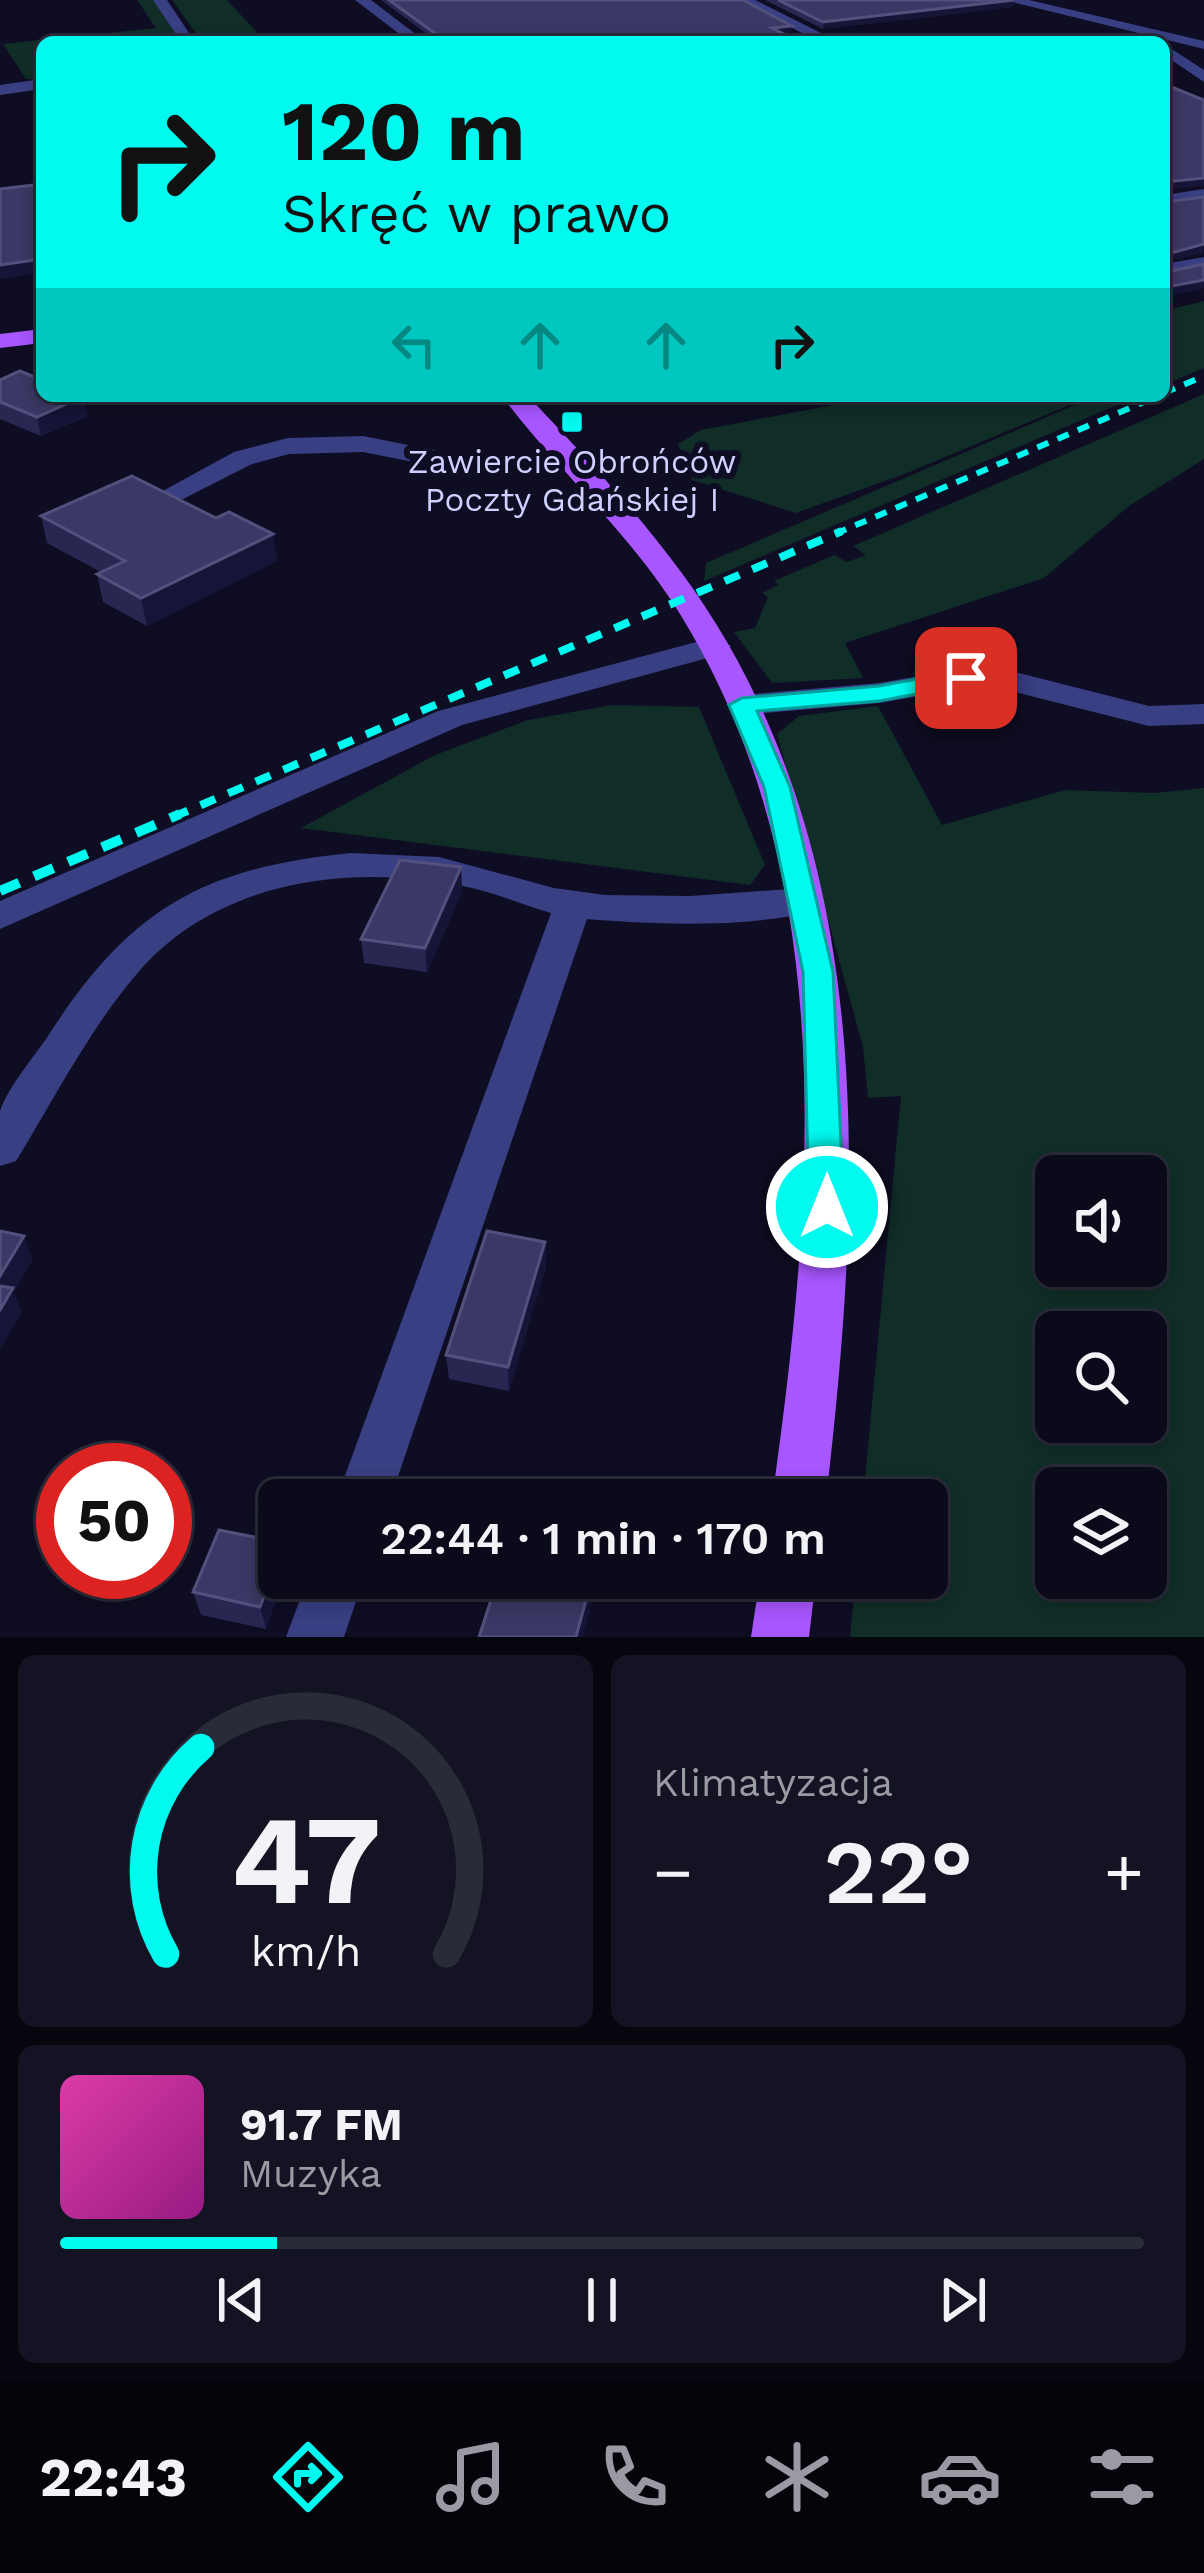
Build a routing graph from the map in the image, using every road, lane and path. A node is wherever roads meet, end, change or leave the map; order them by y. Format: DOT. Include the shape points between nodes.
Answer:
graph roads {
  1 [pos="160,0"];
  2 [pos="362,0"];
  3 [pos="744,0"];
  4 [pos="1011,0"];
  5 [pos="183,36"];
  6 [pos="410,36"];
  7 [pos="819,36"];
  8 [pos="1145,36"];
  9 [pos="1170,40"];
  10 [pos="1204,45"];
  11 [pos="1170,52"];
  12 [pos="0,65"];
  13 [pos="1204,77"];
  14 [pos="8,88"];
  15 [pos="1204,195"];
  16 [pos="1170,200"];
  17 [pos="1204,263"];
  18 [pos="1170,269"];
  19 [pos="36,338"];
  20 [pos="0,341"];
  21 [pos="520,402"];
  22 [pos="570,456"];
  23 [pos="173,493"];
  24 [pos="715,646"];
  25 [pos="742,705"];
  26 [pos="1204,714"];
  27 [pos="805,902"];
  28 [pos="573,905"];
  29 [pos="0,916"];
  30 [pos="0,1148"];
  31 [pos="370,1479"];
  32 [pos="801,1479"];
  33 [pos="329,1599"];
  34 [pos="785,1599"];
  35 [pos="315,1637"];
  36 [pos="780,1637"];
  1 -- 5 [label="street"];
  2 -- 6 [label="street"];
  3 -- 7 [label="street"];
  4 -- 8 [label="street"];
  9 -- 10 [label="street"];
  11 -- 13 [label="street"];
  12 -- 14 [label="street"];
  15 -- 16 [label="street"];
  17 -- 18 [label="street"];
  19 -- 20 [label="main road"];
  21 -- 22 [label="main road"];
  22 -- 23 [label="street" via="494,470 363,444 288,446"];
  22 -- 24 [label="main road" via="637,533"];
  24 -- 25 [label="main road"];
  24 -- 29 [label="street" via="451,718"];
  25 -- 26 [label="street" via="966,678 1011,681 1149,716"];
  25 -- 27 [label="main road" via="777,787"];
  27 -- 28 [label="street" via="694,910"];
  27 -- 32 [label="main road" via="823,1028 827,1174 826,1272"];
  28 -- 30 [label="street" via="478,877 358,864 301,870 198,905 151,935 114,974"];
  28 -- 31 [label="street"];
  33 -- 35 [label="street"];
  34 -- 36 [label="main road"];
}
